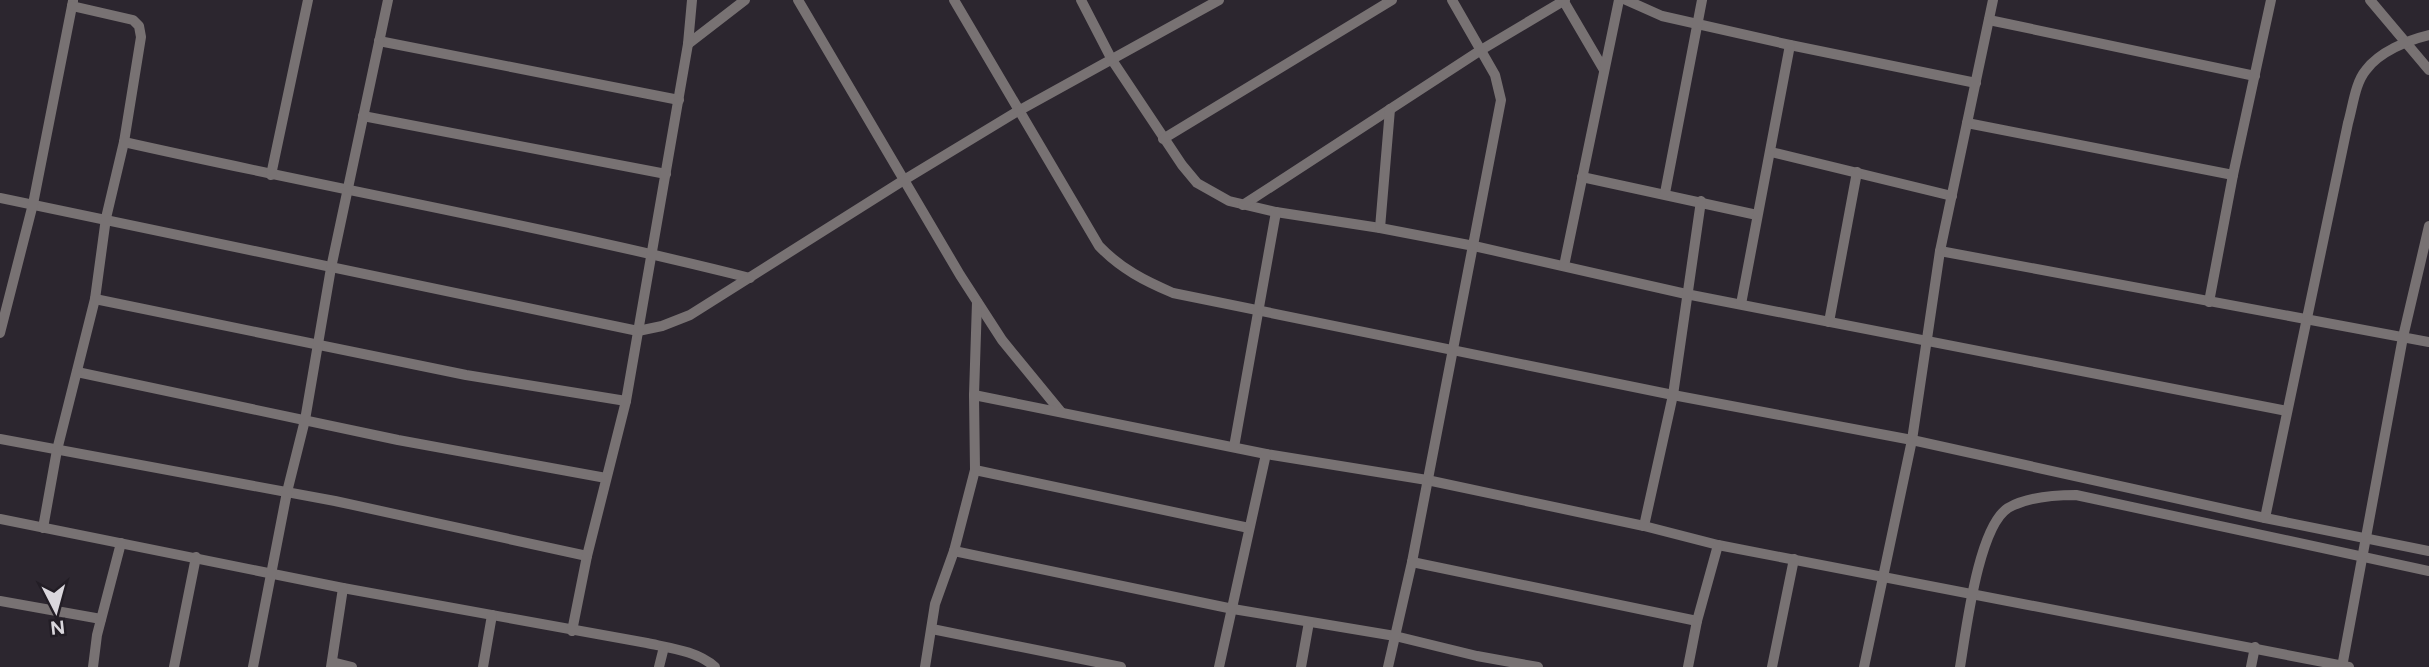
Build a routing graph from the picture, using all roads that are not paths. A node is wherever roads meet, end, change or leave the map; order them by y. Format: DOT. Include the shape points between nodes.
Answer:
graph roads {
  1 [pos="308,0"];
  2 [pos="388,0"];
  3 [pos="692,0"];
  4 [pos="745,0"];
  5 [pos="798,0"];
  6 [pos="954,0"];
  7 [pos="1081,0"];
  8 [pos="1219,0"];
  9 [pos="1392,0"];
  10 [pos="1452,0"];
  11 [pos="1563,0"];
  12 [pos="1619,0"];
  13 [pos="1626,0"];
  14 [pos="1702,0"];
  15 [pos="1993,0"];
  16 [pos="2271,0"];
  17 [pos="2370,0"];
  18 [pos="73,3"];
  19 [pos="1989,20"];
  20 [pos="1696,23"];
  21 [pos="2429,35"];
  22 [pos="379,41"];
  23 [pos="2406,43"];
  24 [pos="688,44"];
  25 [pos="1790,45"];
  26 [pos="1481,50"];
  27 [pos="1112,60"];
  28 [pos="1604,70"];
  29 [pos="2429,70"];
  30 [pos="2255,76"];
  31 [pos="1976,83"];
  32 [pos="679,100"];
  33 [pos="1390,109"];
  34 [pos="1018,111"];
  35 [pos="363,116"];
  36 [pos="1967,123"];
  37 [pos="1163,139"];
  38 [pos="124,142"];
  39 [pos="1771,152"];
  40 [pos="1857,173"];
  41 [pos="666,174"];
  42 [pos="271,175"];
  43 [pos="2234,175"];
  44 [pos="1583,177"];
  45 [pos="904,180"];
  46 [pos="347,190"];
  47 [pos="1665,193"];
  48 [pos="1952,196"];
  49 [pos="0,198"];
  50 [pos="1701,201"];
  51 [pos="33,204"];
  52 [pos="1243,205"];
  53 [pos="1276,212"];
  54 [pos="1757,215"];
  55 [pos="106,218"];
  56 [pos="1380,228"];
  57 [pos="2428,234"];
  58 [pos="1474,246"];
  59 [pos="1940,251"];
  60 [pos="653,254"];
  61 [pos="1564,266"];
  62 [pos="331,268"];
  63 [pos="750,278"];
  64 [pos="1686,294"];
  65 [pos="95,299"];
  66 [pos="977,302"];
  67 [pos="2209,302"];
  68 [pos="1741,304"];
  69 [pos="1258,310"];
  70 [pos="2305,320"];
  71 [pos="1829,321"];
  72 [pos="638,331"];
  73 [pos="0,333"];
  74 [pos="2403,337"];
  75 [pos="1927,340"];
  76 [pos="2429,342"];
  77 [pos="317,343"];
  78 [pos="1455,350"];
  79 [pos="77,372"];
  80 [pos="1673,394"];
  81 [pos="974,395"];
  82 [pos="626,401"];
  83 [pos="2287,411"];
  84 [pos="1061,412"];
  85 [pos="305,420"];
  86 [pos="0,439"];
  87 [pos="1912,440"];
  88 [pos="1234,447"];
  89 [pos="57,450"];
  90 [pos="1266,454"];
  91 [pos="975,470"];
  92 [pos="606,478"];
  93 [pos="1427,480"];
  94 [pos="287,492"];
  95 [pos="2265,518"];
  96 [pos="0,519"];
  97 [pos="1644,526"];
  98 [pos="43,528"];
  99 [pos="1249,528"];
  100 [pos="2365,538"];
  101 [pos="121,542"];
  102 [pos="1718,545"];
  103 [pos="954,551"];
  104 [pos="2429,551"];
  105 [pos="587,556"];
  106 [pos="196,557"];
  107 [pos="2361,557"];
  108 [pos="1794,559"];
  109 [pos="1412,562"];
  110 [pos="2429,571"];
  111 [pos="271,573"];
  112 [pos="1884,576"];
  113 [pos="344,589"];
  114 [pos="1973,594"];
  115 [pos="0,601"];
  116 [pos="1233,609"];
  117 [pos="492,615"];
  118 [pos="101,619"];
  119 [pos="1697,621"];
  120 [pos="1309,622"];
  121 [pos="932,629"];
  122 [pos="572,631"];
  123 [pos="1395,636"];
  124 [pos="664,647"];
  125 [pos="2255,647"];
  126 [pos="1475,661"];
  127 [pos="331,665"];
  128 [pos="2344,666"];
  129 [pos="93,667"];
  130 [pos="174,667"];
  131 [pos="253,667"];
  132 [pos="352,667"];
  133 [pos="483,667"];
  134 [pos="659,667"];
  135 [pos="715,667"];
  136 [pos="925,667"];
  137 [pos="1121,667"];
  138 [pos="1219,667"];
  139 [pos="1301,667"];
  140 [pos="1388,667"];
  141 [pos="1538,667"];
  142 [pos="1688,667"];
  143 [pos="1772,667"];
  144 [pos="1864,667"];
  145 [pos="1960,667"];
  146 [pos="2251,667"];
  1 -- 42 [label="street"];
  2 -- 22 [label="street"];
  3 -- 24 [label="street"];
  4 -- 24 [label="street"];
  5 -- 45 [label="street"];
  6 -- 34 [label="street"];
  7 -- 27 [label="street"];
  8 -- 27 [label="street"];
  9 -- 37 [label="street"];
  10 -- 26 [label="street"];
  11 -- 26 [label="street"];
  11 -- 28 [label="street"];
  12 -- 28 [label="street"];
  13 -- 20 [label="street" via="1662,16"];
  14 -- 20 [label="street"];
  15 -- 19 [label="street"];
  16 -- 30 [label="street"];
  17 -- 23 [label="street"];
  18 -- 38 [label="street" via="133,20 139,26"];
  18 -- 51 [label="street"];
  19 -- 30 [label="street"];
  19 -- 31 [label="street"];
  20 -- 25 [label="street"];
  20 -- 47 [label="street"];
  21 -- 23 [label="street"];
  22 -- 32 [label="street"];
  22 -- 35 [label="street"];
  23 -- 29 [label="street"];
  23 -- 70 [label="street" via="2378,59 2361,78"];
  24 -- 32 [label="street"];
  25 -- 31 [label="street"];
  25 -- 39 [label="street"];
  26 -- 33 [label="street"];
  26 -- 58 [label="street" via="1495,75 1501,100"];
  27 -- 34 [label="street"];
  27 -- 37 [label="street"];
  28 -- 44 [label="street"];
  30 -- 43 [label="street"];
  31 -- 36 [label="street"];
  32 -- 41 [label="street"];
  33 -- 52 [label="street"];
  33 -- 56 [label="street"];
  34 -- 45 [label="street"];
  34 -- 69 [label="street" via="1086,228 1113,261 1173,293"];
  35 -- 41 [label="street"];
  35 -- 46 [label="street"];
  36 -- 43 [label="street"];
  36 -- 48 [label="street"];
  37 -- 52 [label="street" via="1197,183"];
  38 -- 42 [label="street"];
  38 -- 55 [label="street"];
  39 -- 40 [label="street"];
  39 -- 54 [label="street"];
  40 -- 48 [label="street"];
  40 -- 71 [label="street"];
  41 -- 60 [label="street"];
  42 -- 46 [label="street"];
  43 -- 67 [label="street"];
  44 -- 47 [label="street"];
  44 -- 61 [label="street"];
  45 -- 63 [label="street"];
  45 -- 66 [label="street"];
  46 -- 60 [label="street"];
  46 -- 62 [label="street"];
  47 -- 50 [label="street"];
  48 -- 59 [label="street"];
  49 -- 51 [label="street"];
  50 -- 54 [label="street"];
  50 -- 64 [label="street"];
  51 -- 55 [label="street"];
  51 -- 73 [label="street"];
  52 -- 53 [label="street"];
  53 -- 56 [label="street"];
  53 -- 69 [label="street"];
  54 -- 68 [label="street"];
  55 -- 62 [label="street"];
  55 -- 65 [label="street"];
  56 -- 58 [label="street"];
  57 -- 74 [label="street"];
  58 -- 61 [label="street"];
  58 -- 78 [label="street"];
  59 -- 67 [label="street"];
  59 -- 75 [label="street"];
  60 -- 63 [label="street"];
  60 -- 72 [label="street"];
  61 -- 64 [label="street"];
  62 -- 72 [label="street"];
  62 -- 77 [label="street"];
  63 -- 72 [label="street" via="690,315"];
  64 -- 68 [label="street"];
  64 -- 80 [label="street"];
  65 -- 77 [label="street"];
  65 -- 79 [label="street"];
  66 -- 81 [label="street"];
  66 -- 84 [label="street"];
  67 -- 70 [label="street"];
  68 -- 71 [label="street"];
  69 -- 78 [label="street"];
  69 -- 88 [label="street"];
  70 -- 74 [label="street"];
  70 -- 83 [label="street"];
  71 -- 75 [label="street"];
  72 -- 82 [label="street"];
  74 -- 76 [label="street"];
  74 -- 100 [label="street"];
  75 -- 83 [label="street"];
  75 -- 87 [label="street"];
  77 -- 82 [label="street"];
  77 -- 85 [label="street"];
  78 -- 80 [label="street"];
  78 -- 93 [label="street"];
  79 -- 85 [label="street"];
  79 -- 89 [label="street"];
  80 -- 87 [label="street"];
  80 -- 97 [label="street"];
  81 -- 84 [label="street"];
  81 -- 91 [label="street"];
  82 -- 92 [label="street"];
  83 -- 95 [label="street"];
  84 -- 88 [label="street"];
  85 -- 92 [label="street"];
  85 -- 94 [label="street"];
  86 -- 89 [label="street"];
  87 -- 95 [label="street"];
  87 -- 112 [label="street"];
  88 -- 90 [label="street"];
  89 -- 94 [label="street"];
  89 -- 98 [label="street"];
  90 -- 93 [label="street"];
  90 -- 99 [label="street"];
  91 -- 99 [label="street"];
  91 -- 103 [label="street"];
  92 -- 105 [label="street"];
  93 -- 97 [label="street"];
  93 -- 109 [label="street"];
  94 -- 105 [label="street"];
  94 -- 111 [label="street"];
  95 -- 100 [label="street"];
  96 -- 98 [label="street"];
  97 -- 102 [label="street"];
  98 -- 101 [label="street"];
  99 -- 116 [label="street"];
  100 -- 104 [label="street"];
  100 -- 107 [label="street"];
  101 -- 106 [label="street"];
  101 -- 118 [label="street"];
  102 -- 108 [label="street"];
  102 -- 119 [label="street"];
  103 -- 116 [label="street"];
  103 -- 121 [label="street" via="937,594"];
  105 -- 122 [label="street"];
  106 -- 111 [label="street"];
  106 -- 130 [label="street"];
  107 -- 110 [label="street"];
  107 -- 114 [label="street" via="2076,495 2057,495 2018,504 2000,516 1983,550"];
  107 -- 128 [label="street"];
  108 -- 112 [label="street"];
  108 -- 143 [label="street"];
  109 -- 119 [label="street"];
  109 -- 123 [label="street"];
  111 -- 113 [label="street"];
  111 -- 131 [label="street"];
  112 -- 114 [label="street"];
  112 -- 144 [label="street"];
  113 -- 117 [label="street"];
  113 -- 127 [label="street"];
  114 -- 125 [label="street"];
  114 -- 145 [label="street"];
  115 -- 118 [label="street"];
  116 -- 120 [label="street"];
  116 -- 138 [label="street"];
  117 -- 122 [label="street"];
  117 -- 133 [label="street"];
  118 -- 129 [label="street"];
  119 -- 142 [label="street"];
  120 -- 123 [label="street"];
  120 -- 139 [label="street"];
  121 -- 136 [label="street"];
  121 -- 137 [label="street"];
  122 -- 124 [label="street"];
  123 -- 126 [label="street"];
  123 -- 140 [label="street"];
  124 -- 134 [label="street"];
  124 -- 135 [label="street" via="707,660"];
  125 -- 128 [label="street"];
  125 -- 146 [label="street"];
  126 -- 141 [label="street"];
  127 -- 132 [label="street"];
}
